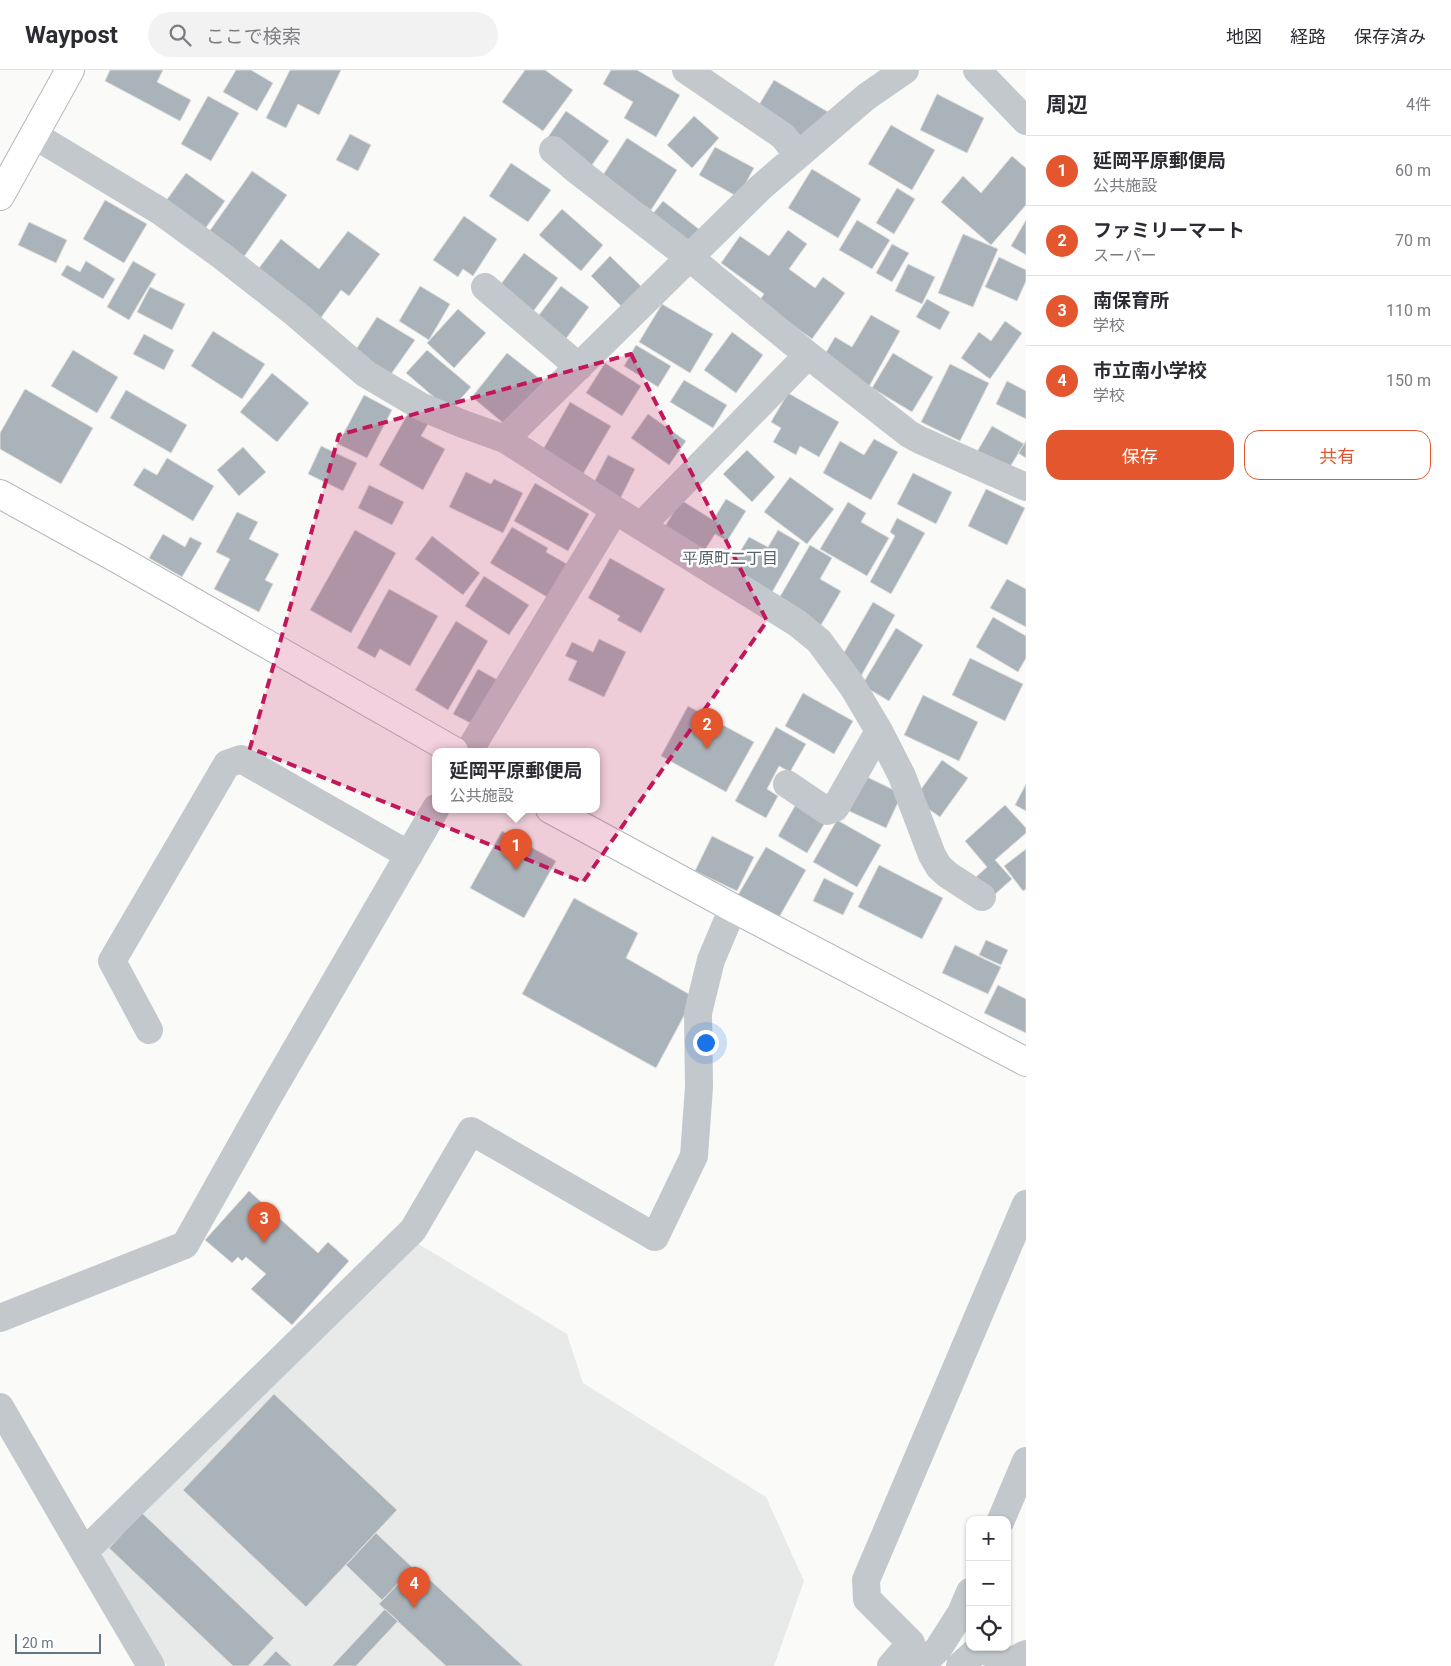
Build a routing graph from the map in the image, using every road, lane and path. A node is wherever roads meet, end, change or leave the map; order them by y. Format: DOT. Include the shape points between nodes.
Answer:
graph roads {
  1 [pos="70,70"];
  2 [pos="686,70"];
  3 [pos="906,70"];
  4 [pos="977,70"];
  5 [pos="1026,120"];
  6 [pos="34,135"];
  7 [pos="553,150"];
  8 [pos="798,155"];
  9 [pos="0,196"];
  10 [pos="690,258"];
  11 [pos="484,287"];
  12 [pos="808,355"];
  13 [pos="579,367"];
  14 [pos="505,439"];
  15 [pos="1026,487"];
  16 [pos="0,494"];
  17 [pos="615,510"];
  18 [pos="641,526"];
  19 [pos="880,731"];
  20 [pos="449,748"];
  21 [pos="472,748"];
  22 [pos="787,784"];
  23 [pos="433,813"];
  24 [pos="557,813"];
  25 [pos="409,855"];
  26 [pos="982,897"];
  27 [pos="734,908"];
  28 [pos="149,1030"];
  29 [pos="1026,1062"];
  30 [pos="1026,1204"];
  31 [pos="0,1318"];
  32 [pos="0,1406"];
  33 [pos="1026,1461"];
  34 [pos="1003,1516"];
  35 [pos="84,1552"];
  36 [pos="966,1601"];
  37 [pos="977,1651"];
  38 [pos="991,1651"];
  39 [pos="1012,1661"];
  40 [pos="151,1666"];
  41 [pos="891,1666"];
  42 [pos="920,1666"];
  43 [pos="960,1666"];
  1 -- 6 [label="street"];
  2 -- 8 [label="street" via="783,136"];
  3 -- 8 [label="street" via="866,97"];
  4 -- 5 [label="street"];
  6 -- 9 [label="street"];
  6 -- 14 [label="street" via="160,211 296,314 366,374 422,407"];
  7 -- 10 [label="street"];
  8 -- 10 [label="street"];
  10 -- 12 [label="street"];
  10 -- 13 [label="street"];
  11 -- 13 [label="street"];
  12 -- 15 [label="street" via="910,434"];
  12 -- 18 [label="street"];
  13 -- 14 [label="street"];
  14 -- 17 [label="street"];
  16 -- 20 [label="street"];
  17 -- 18 [label="street"];
  17 -- 21 [label="street"];
  18 -- 19 [label="street" via="797,623 820,641"];
  19 -- 22 [label="street" via="835,808 827,811"];
  19 -- 26 [label="street" via="939,867"];
  23 -- 25 [label="street"];
  24 -- 27 [label="street"];
  25 -- 28 [label="street" via="241,760 226,764 112,961"];
  25 -- 31 [label="street" via="185,1244"];
  27 -- 29 [label="street"];
  27 -- 35 [label="street" via="711,960 698,1013 699,1086 694,1156 655,1237 471,1131 413,1230"];
  30 -- 41 [label="street" via="866,1580 867,1599 911,1643"];
  32 -- 35 [label="street"];
  33 -- 34 [label="street"];
  35 -- 40 [label="street"];
  36 -- 42 [label="street" via="938,1649"];
  37 -- 43 [label="street"];
  38 -- 39 [label="street"];
}
